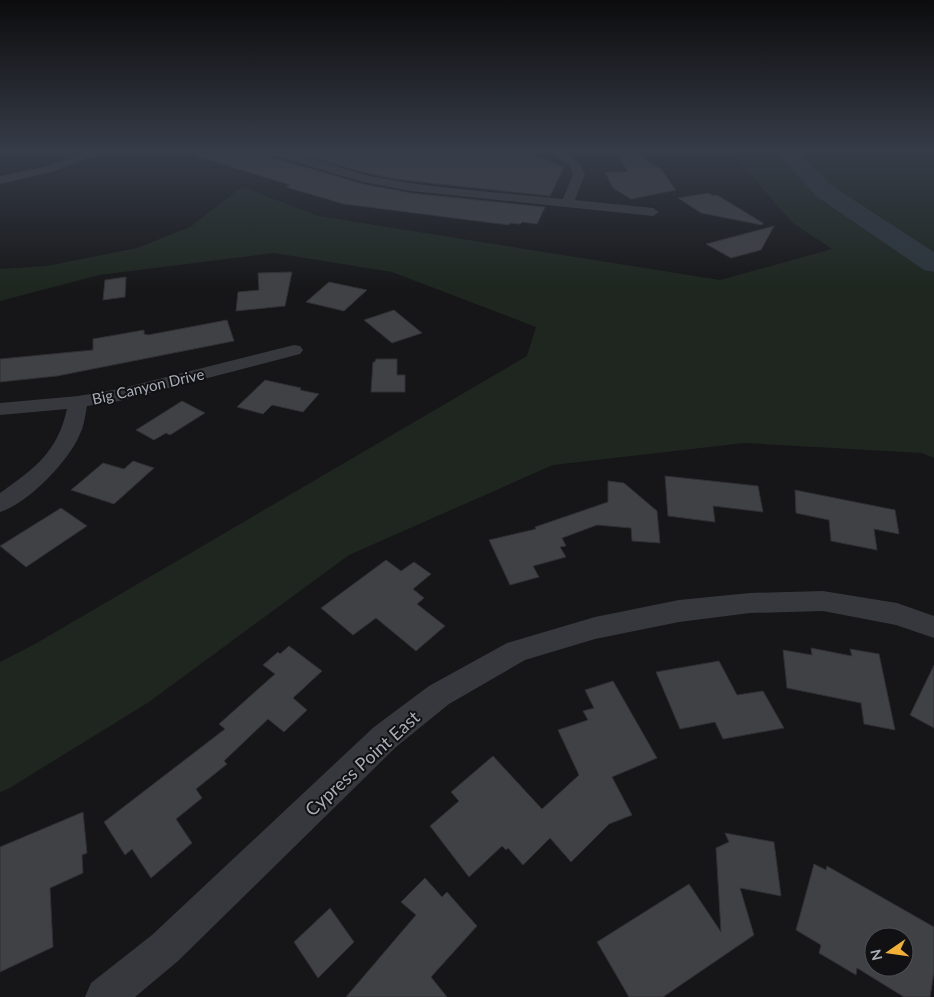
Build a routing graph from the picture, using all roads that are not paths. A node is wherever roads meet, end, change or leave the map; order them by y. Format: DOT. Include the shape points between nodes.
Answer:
graph roads {
  1 [pos="520,199"];
  2 [pos="569,199"];
  3 [pos="567,204"];
  4 [pos="652,212"];
  5 [pos="294,350"];
  6 [pos="78,402"];
  7 [pos="0,409"];
  8 [pos="0,504"];
  9 [pos="934,627"];
  10 [pos="105,997"];
  1 -- 3 [label="street"];
  2 -- 3 [label="street"];
  3 -- 4 [label="street"];
  5 -- 6 [label="street, Big Canyon Drive" via="119,395"];
  6 -- 7 [label="street, Big Canyon Drive"];
  6 -- 8 [label="street" via="69,437 55,457 27,485"];
  9 -- 10 [label="street, Cypress Point East" via="897,614 824,601 750,603 679,611 595,628 517,650 440,695 385,737 165,948"];
}
